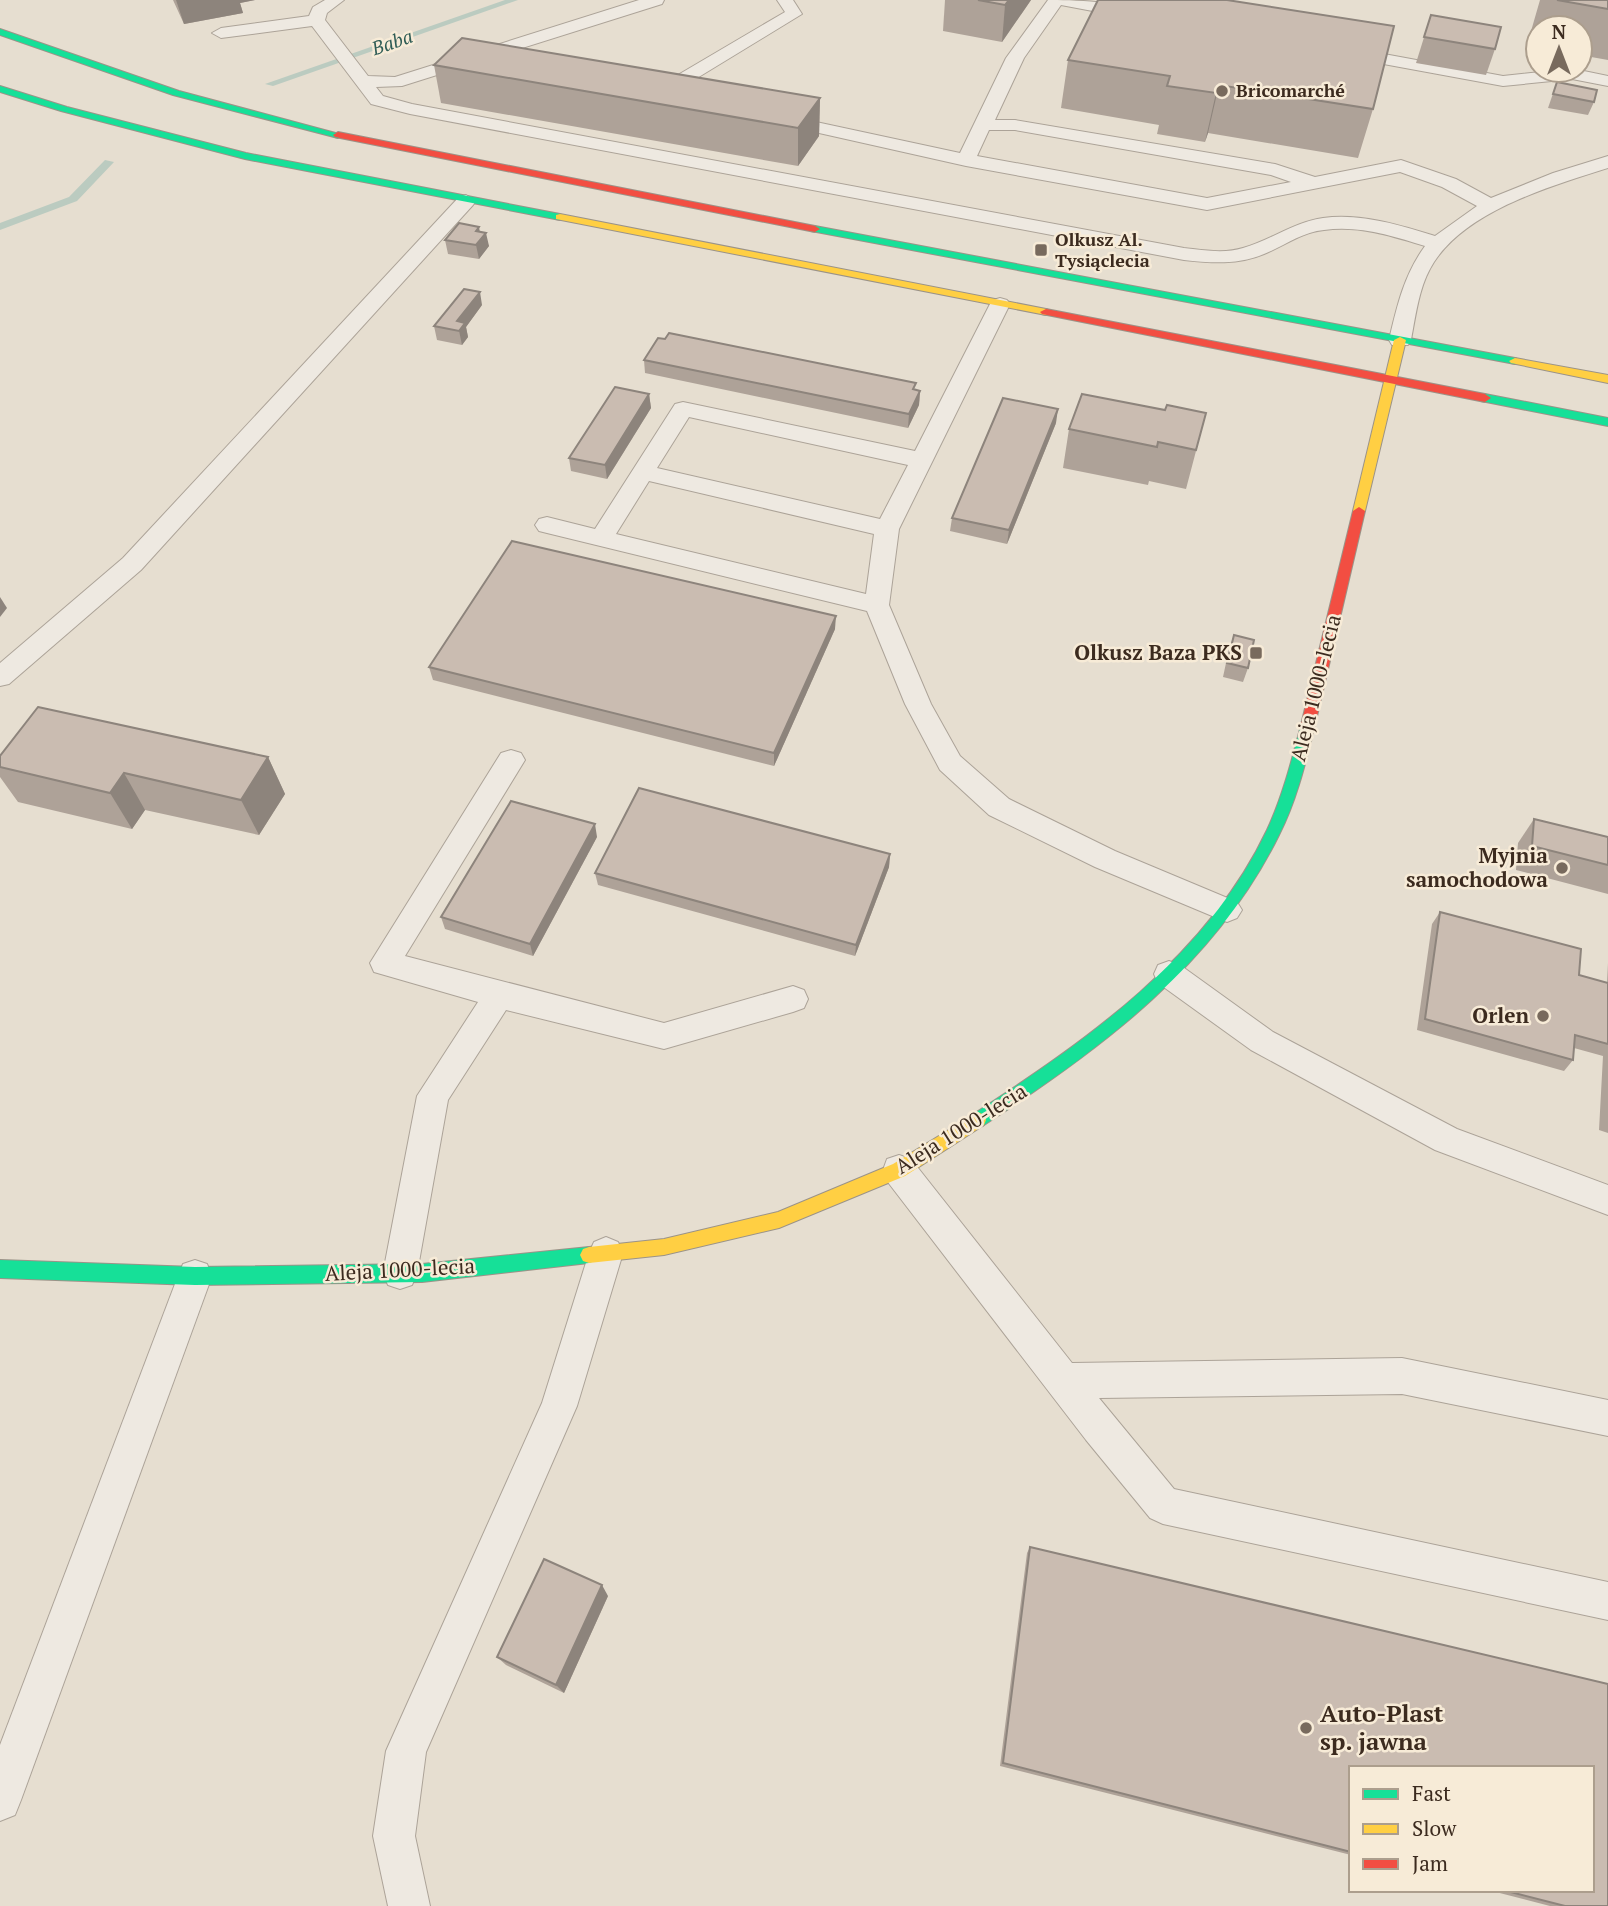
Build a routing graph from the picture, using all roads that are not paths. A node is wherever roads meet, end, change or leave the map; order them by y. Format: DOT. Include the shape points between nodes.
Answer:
graph roads {
  1 [pos="336,0"];
  2 [pos="656,0"];
  3 [pos="785,0"];
  4 [pos="1058,0"];
  5 [pos="1153,17"];
  6 [pos="316,20"];
  7 [pos="0,32"];
  8 [pos="221,33"];
  9 [pos="1328,49"];
  10 [pos="460,62"];
  11 [pos="499,69"];
  12 [pos="359,77"];
  13 [pos="1608,81"];
  14 [pos="0,89"];
  15 [pos="681,101"];
  16 [pos="760,116"];
  17 [pos="983,125"];
  18 [pos="966,160"];
  19 [pos="1608,162"];
  20 [pos="1313,183"];
  21 [pos="466,201"];
  22 [pos="1489,205"];
  23 [pos="1437,243"];
  24 [pos="1000,304"];
  25 [pos="1399,340"];
  26 [pos="1608,379"];
  27 [pos="1391,380"];
  28 [pos="1608,422"];
  29 [pos="922,460"];
  30 [pos="643,472"];
  31 [pos="547,524"];
  32 [pos="887,529"];
  33 [pos="601,538"];
  34 [pos="877,605"];
  35 [pos="0,677"];
  36 [pos="511,760"];
  37 [pos="1227,910"];
  38 [pos="1169,974"];
  39 [pos="499,995"];
  40 [pos="793,999"];
  41 [pos="899,1170"];
  42 [pos="1608,1200"];
  43 [pos="606,1253"];
  44 [pos="0,1269"];
  45 [pos="400,1273"];
  46 [pos="195,1276"];
  47 [pos="1063,1381"];
  48 [pos="1608,1418"];
  49 [pos="1608,1601"];
  50 [pos="0,1800"];
  51 [pos="409,1906"];
  1 -- 6 [label="lane" via="319,11"];
  2 -- 10 [label="lane"];
  3 -- 15 [label="lane" via="794,14 648,95"];
  4 -- 5 [label="lane"];
  4 -- 17 [label="lane" via="1015,58"];
  6 -- 8 [label="lane"];
  6 -- 12 [label="lane"];
  7 -- 25 [label="main road" via="198,98 386,145"];
  9 -- 13 [label="lane" via="1503,80 1572,74"];
  10 -- 11 [label="lane"];
  10 -- 12 [label="lane" via="396,82"];
  12 -- 23 [label="lane" via="377,100 410,109 1184,254 1233,257 1309,227 1342,223 1390,229"];
  14 -- 21 [label="main road" via="246,156"];
  16 -- 18 [label="lane"];
  17 -- 18 [label="lane"];
  17 -- 20 [label="lane" via="1015,125 1261,167"];
  18 -- 20 [label="lane" via="1207,204"];
  19 -- 22 [label="lane"];
  20 -- 22 [label="lane" via="1401,166 1450,183"];
  21 -- 24 [label="main road"];
  21 -- 35 [label="lane" via="132,564"];
  22 -- 23 [label="lane"];
  23 -- 25 [label="lane" via="1410,293"];
  24 -- 27 [label="main road"];
  24 -- 29 [label="lane"];
  25 -- 26 [label="main road"];
  25 -- 27 [label="main road, Aleja 1000-lecia"];
  27 -- 28 [label="main road"];
  27 -- 37 [label="main road, Aleja 1000-lecia" via="1299,762 1272,835"];
  29 -- 30 [label="lane" via="683,409"];
  29 -- 32 [label="lane"];
  30 -- 32 [label="lane"];
  30 -- 33 [label="lane"];
  31 -- 33 [label="lane"];
  32 -- 34 [label="lane"];
  33 -- 34 [label="lane"];
  34 -- 37 [label="lane" via="918,704 950,763 999,807 1105,859"];
  36 -- 39 [label="lane" via="385,963"];
  37 -- 38 [label="main road, Aleja 1000-lecia"];
  38 -- 41 [label="main road, Aleja 1000-lecia" via="1097,1038"];
  38 -- 42 [label="lane" via="1262,1041 1446,1140"];
  39 -- 40 [label="lane" via="664,1036"];
  39 -- 45 [label="lane" via="433,1096"];
  41 -- 43 [label="main road, Aleja 1000-lecia" via="779,1220 664,1247"];
  41 -- 47 [label="lane"];
  43 -- 45 [label="main road, Aleja 1000-lecia"];
  43 -- 51 [label="lane" via="559,1406 406,1751 394,1836"];
  44 -- 46 [label="main road, Aleja 1000-lecia"];
  45 -- 46 [label="main road, Aleja 1000-lecia"];
  46 -- 50 [label="lane"];
  47 -- 48 [label="lane" via="1402,1376"];
  47 -- 49 [label="lane" via="1163,1505"];
}
